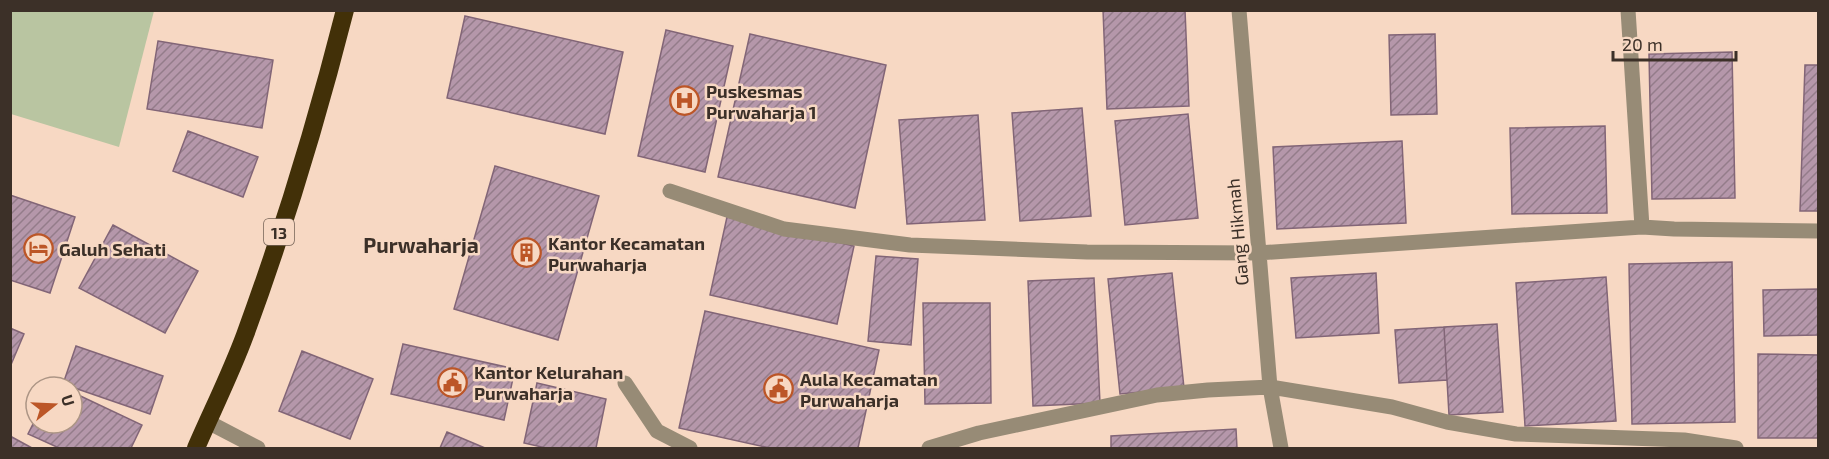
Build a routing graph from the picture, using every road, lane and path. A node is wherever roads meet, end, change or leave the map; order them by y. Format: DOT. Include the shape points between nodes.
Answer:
graph roads {
  1 [pos="345,10"];
  2 [pos="1239,10"];
  3 [pos="1628,10"];
  4 [pos="670,191"];
  5 [pos="1642,226"];
  6 [pos="1818,231"];
  7 [pos="1258,253"];
  8 [pos="625,383"];
  9 [pos="1270,387"];
  10 [pos="208,422"];
  11 [pos="196,448"];
  12 [pos="258,448"];
  13 [pos="690,448"];
  14 [pos="929,448"];
  15 [pos="1281,448"];
  16 [pos="1736,448"];
  1 -- 10 [label="highway, 13" via="329,74 269,263"];
  2 -- 7 [label="street, Gang Hikmah"];
  3 -- 5 [label="street"];
  4 -- 7 [label="street" via="784,229 910,245"];
  5 -- 6 [label="street"];
  5 -- 7 [label="street"];
  7 -- 9 [label="street, Gang Hikmah"];
  8 -- 13 [label="street" via="657,431"];
  9 -- 14 [label="street" via="1157,395 1013,425"];
  9 -- 15 [label="street, Gang Hikmah"];
  9 -- 16 [label="street" via="1392,407 1516,434 1684,440"];
  10 -- 11 [label="highway, 13"];
  10 -- 12 [label="street"];
}
